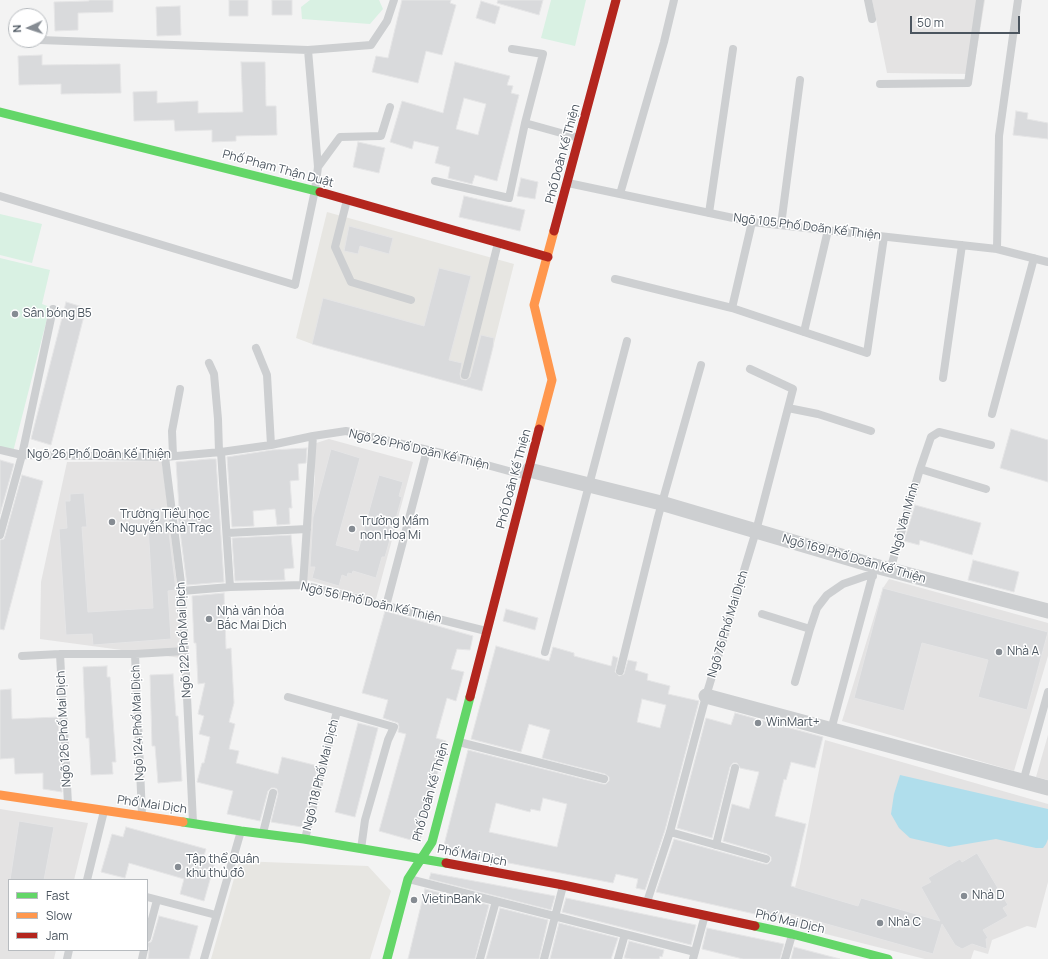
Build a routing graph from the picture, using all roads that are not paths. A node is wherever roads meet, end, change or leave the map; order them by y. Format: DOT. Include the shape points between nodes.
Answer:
graph roads {
  1 [pos="394,0"];
  2 [pos="616,0"];
  3 [pos="674,0"];
  4 [pos="868,0"];
  5 [pos="980,0"];
  6 [pos="1018,0"];
  7 [pos="872,19"];
  8 [pos="48,40"];
  9 [pos="512,49"];
  10 [pos="733,49"];
  11 [pos="308,50"];
  12 [pos="800,80"];
  13 [pos="880,84"];
  14 [pos="390,107"];
  15 [pos="0,112"];
  16 [pos="525,123"];
  17 [pos="579,138"];
  18 [pos="318,167"];
  19 [pos="435,181"];
  20 [pos="567,183"];
  21 [pos="316,190"];
  22 [pos="620,194"];
  23 [pos="0,196"];
  24 [pos="347,200"];
  25 [pos="709,213"];
  26 [pos="752,222"];
  27 [pos="780,225"];
  28 [pos="828,230"];
  29 [pos="884,237"];
  30 [pos="498,243"];
  31 [pos="962,245"];
  32 [pos="997,249"];
  33 [pos="548,257"];
  34 [pos="1034,258"];
  35 [pos="1048,262"];
  36 [pos="615,279"];
  37 [pos="410,300"];
  38 [pos="732,308"];
  39 [pos="53,309"];
  40 [pos="804,332"];
  41 [pos="627,341"];
  42 [pos="256,348"];
  43 [pos="209,363"];
  44 [pos="701,365"];
  45 [pos="750,370"];
  46 [pos="465,374"];
  47 [pos="942,378"];
  48 [pos="180,389"];
  49 [pos="788,408"];
  50 [pos="992,414"];
  51 [pos="871,431"];
  52 [pos="313,436"];
  53 [pos="270,445"];
  54 [pos="991,445"];
  55 [pos="0,450"];
  56 [pos="427,450"];
  57 [pos="220,452"];
  58 [pos="22,455"];
  59 [pos="169,456"];
  60 [pos="920,469"];
  61 [pos="528,473"];
  62 [pos="589,485"];
  63 [pos="986,489"];
  64 [pos="661,503"];
  65 [pos="307,529"];
  66 [pos="756,531"];
  67 [pos="227,533"];
  68 [pos="0,535"];
  69 [pos="890,570"];
  70 [pos="874,571"];
  71 [pos="303,585"];
  72 [pos="230,588"];
  73 [pos="182,591"];
  74 [pos="386,606"];
  75 [pos="1048,611"];
  76 [pos="762,614"];
  77 [pos="810,629"];
  78 [pos="487,631"];
  79 [pos="185,651"];
  80 [pos="545,652"];
  81 [pos="60,654"];
  82 [pos="135,654"];
  83 [pos="22,656"];
  84 [pos="620,672"];
  85 [pos="795,682"];
  86 [pos="1048,692"];
  87 [pos="706,696"];
  88 [pos="288,697"];
  89 [pos="337,711"];
  90 [pos="831,730"];
  91 [pos="458,741"];
  92 [pos="735,768"];
  93 [pos="604,779"];
  94 [pos="1023,782"];
  95 [pos="1048,788"];
  96 [pos="273,793"];
  97 [pos="0,796"];
  98 [pos="68,805"];
  99 [pos="104,811"];
  100 [pos="142,816"];
  101 [pos="193,823"];
  102 [pos="241,832"];
  103 [pos="670,832"];
  104 [pos="263,834"];
  105 [pos="304,839"];
  106 [pos="716,845"];
  107 [pos="361,850"];
  108 [pos="422,859"];
  109 [pos="766,859"];
  110 [pos="87,879"];
  111 [pos="408,879"];
  112 [pos="563,885"];
  113 [pos="148,897"];
  114 [pos="157,900"];
  115 [pos="496,902"];
  116 [pos="646,903"];
  117 [pos="216,915"];
  118 [pos="705,915"];
  119 [pos="556,916"];
  120 [pos="148,934"];
  121 [pos="626,934"];
  122 [pos="792,934"];
  123 [pos="694,955"];
  124 [pos="204,959"];
  125 [pos="387,959"];
  126 [pos="480,959"];
  127 [pos="544,959"];
  128 [pos="618,959"];
  129 [pos="785,959"];
  130 [pos="888,959"];
  1 -- 11 [label="lane" via="387,21 371,45"];
  2 -- 17 [label="street, Phố Doãn Kế Thiện"];
  3 -- 22 [label="lane"];
  4 -- 7 [label="lane"];
  5 -- 13 [label="lane" via="968,83"];
  6 -- 32 [label="lane" via="999,136"];
  8 -- 11 [label="lane"];
  9 -- 16 [label="lane" via="544,54"];
  10 -- 25 [label="lane"];
  11 -- 18 [label="lane"];
  12 -- 27 [label="lane"];
  14 -- 18 [label="lane" via="381,136 340,136"];
  15 -- 21 [label="street, Phố Phạm Thận Duật"];
  16 -- 17 [label="lane"];
  16 -- 19 [label="lane" via="509,198"];
  17 -- 20 [label="street, Phố Doãn Kế Thiện"];
  18 -- 21 [label="lane"];
  20 -- 22 [label="lane, Ngõ 105 Phố Doãn Kế Thiện"];
  20 -- 33 [label="street, Phố Doãn Kế Thiện"];
  21 -- 23 [label="lane" via="295,285"];
  21 -- 24 [label="street, Phố Phạm Thận Duật"];
  22 -- 25 [label="lane, Ngõ 105 Phố Doãn Kế Thiện"];
  24 -- 30 [label="street, Phố Phạm Thận Duật"];
  24 -- 37 [label="lane" via="335,247 351,282"];
  25 -- 26 [label="lane, Ngõ 105 Phố Doãn Kế Thiện"];
  26 -- 27 [label="lane, Ngõ 105 Phố Doãn Kế Thiện"];
  26 -- 38 [label="lane"];
  27 -- 28 [label="lane, Ngõ 105 Phố Doãn Kế Thiện"];
  28 -- 29 [label="lane, Ngõ 105 Phố Doãn Kế Thiện"];
  28 -- 40 [label="lane"];
  29 -- 31 [label="lane, Ngõ 105 Phố Doãn Kế Thiện"];
  29 -- 40 [label="lane" via="868,353"];
  30 -- 33 [label="street, Phố Phạm Thận Duật"];
  30 -- 46 [label="lane"];
  31 -- 32 [label="lane, Ngõ 105 Phố Doãn Kế Thiện"];
  31 -- 47 [label="lane"];
  32 -- 34 [label="lane, Ngõ 105 Phố Doãn Kế Thiện"];
  33 -- 61 [label="street, Phố Doãn Kế Thiện" via="534,305 552,380"];
  34 -- 35 [label="lane, Ngõ 105 Phố Doãn Kế Thiện"];
  34 -- 50 [label="lane"];
  36 -- 38 [label="lane"];
  38 -- 40 [label="lane"];
  39 -- 58 [label="lane"];
  41 -- 62 [label="lane"];
  42 -- 53 [label="lane" via="267,375"];
  43 -- 57 [label="lane" via="214,374"];
  44 -- 64 [label="lane"];
  45 -- 49 [label="lane, Ngõ 76 Phố Mai Dịch" via="793,389"];
  48 -- 59 [label="lane, Ngõ 122 Phố Mai Dịch"];
  49 -- 51 [label="lane" via="818,414"];
  49 -- 66 [label="lane, Ngõ 76 Phố Mai Dịch"];
  52 -- 53 [label="lane, Ngõ 26 Phố Doãn Kế Thiện"];
  52 -- 56 [label="lane, Ngõ 26 Phố Doãn Kế Thiện" via="346,431"];
  52 -- 65 [label="lane"];
  53 -- 57 [label="lane, Ngõ 26 Phố Doãn Kế Thiện"];
  54 -- 60 [label="lane, Ngõ Văn Minh" via="939,432 931,437"];
  55 -- 58 [label="lane, Ngõ 26 Phố Doãn Kế Thiện"];
  56 -- 61 [label="lane, Ngõ 26 Phố Doãn Kế Thiện"];
  56 -- 74 [label="lane"];
  57 -- 59 [label="lane, Ngõ 26 Phố Doãn Kế Thiện"];
  57 -- 67 [label="lane"];
  58 -- 59 [label="lane, Ngõ 26 Phố Doãn Kế Thiện"];
  58 -- 68 [label="lane"];
  59 -- 73 [label="lane, Ngõ 122 Phố Mai Dịch"];
  60 -- 63 [label="lane, Ngõ Văn Minh"];
  60 -- 69 [label="lane, Ngõ Văn Minh"];
  61 -- 62 [label="street, Ngõ 169 Phố Doãn Kế Thiện"];
  61 -- 78 [label="street, Phố Doãn Kế Thiện"];
  62 -- 64 [label="street, Ngõ 169 Phố Doãn Kế Thiện"];
  62 -- 80 [label="lane"];
  64 -- 66 [label="street, Ngõ 169 Phố Doãn Kế Thiện"];
  64 -- 84 [label="lane"];
  65 -- 67 [label="lane"];
  65 -- 71 [label="lane"];
  66 -- 70 [label="street, Ngõ 169 Phố Doãn Kế Thiện"];
  66 -- 87 [label="lane, Ngõ 76 Phố Mai Dịch"];
  67 -- 72 [label="lane"];
  69 -- 70 [label="street, Ngõ 169 Phố Doãn Kế Thiện"];
  69 -- 75 [label="street, Ngõ 169 Phố Doãn Kế Thiện"];
  70 -- 77 [label="lane" via="843,584 827,595 817,608"];
  70 -- 90 [label="lane"];
  71 -- 72 [label="lane, Ngõ 56 Phố Doãn Kế Thiện"];
  71 -- 74 [label="lane, Ngõ 56 Phố Doãn Kế Thiện"];
  72 -- 73 [label="lane, Ngõ 56 Phố Doãn Kế Thiện"];
  73 -- 79 [label="lane, Ngõ 122 Phố Mai Dịch"];
  74 -- 78 [label="lane, Ngõ 56 Phố Doãn Kế Thiện"];
  76 -- 77 [label="lane"];
  77 -- 85 [label="lane"];
  78 -- 91 [label="street, Phố Doãn Kế Thiện"];
  79 -- 82 [label="lane"];
  79 -- 101 [label="lane, Ngõ 122 Phố Mai Dịch"];
  81 -- 82 [label="lane"];
  81 -- 83 [label="lane"];
  81 -- 98 [label="lane, Ngõ 126 Phố Mai Dịch"];
  82 -- 100 [label="lane, Ngõ 124 Phố Mai Dịch"];
  86 -- 94 [label="lane"];
  87 -- 90 [label="street"];
  87 -- 103 [label="lane, Ngõ 76 Phố Mai Dịch"];
  88 -- 89 [label="lane"];
  89 -- 105 [label="lane, Ngõ 118 Phố Mai Dịch"];
  89 -- 107 [label="lane" via="394,727 365,820"];
  90 -- 94 [label="street"];
  91 -- 93 [label="lane"];
  91 -- 108 [label="street, Phố Doãn Kế Thiện" via="432,842"];
  92 -- 106 [label="lane"];
  94 -- 95 [label="street"];
  96 -- 104 [label="lane"];
  97 -- 98 [label="street, Phố Mai Dịch"];
  98 -- 99 [label="street, Phố Mai Dịch"];
  99 -- 100 [label="street, Phố Mai Dịch"];
  99 -- 110 [label="lane"];
  100 -- 101 [label="street, Phố Mai Dịch"];
  101 -- 102 [label="street, Phố Mai Dịch"];
  102 -- 104 [label="street, Phố Mai Dịch"];
  102 -- 117 [label="lane"];
  103 -- 106 [label="lane"];
  103 -- 116 [label="lane, Ngõ 76 Phố Mai Dịch"];
  104 -- 105 [label="street, Phố Mai Dịch"];
  105 -- 107 [label="street, Phố Mai Dịch"];
  106 -- 109 [label="lane"];
  107 -- 108 [label="street, Phố Mai Dịch"];
  108 -- 111 [label="street, Phố Doãn Kế Thiện"];
  108 -- 112 [label="street, Phố Mai Dịch"];
  111 -- 115 [label="lane"];
  111 -- 125 [label="street, Phố Doãn Kế Thiện"];
  112 -- 116 [label="street, Phố Mai Dịch"];
  112 -- 119 [label="lane"];
  113 -- 114 [label="lane"];
  114 -- 117 [label="lane"];
  114 -- 120 [label="lane"];
  115 -- 119 [label="lane"];
  115 -- 126 [label="lane"];
  116 -- 118 [label="street, Phố Mai Dịch"];
  117 -- 124 [label="lane"];
  118 -- 122 [label="street, Phố Mai Dịch"];
  118 -- 123 [label="lane"];
  119 -- 121 [label="lane"];
  119 -- 127 [label="lane"];
  121 -- 123 [label="lane"];
  121 -- 128 [label="lane"];
  122 -- 129 [label="lane"];
  122 -- 130 [label="street, Phố Mai Dịch"];
}
